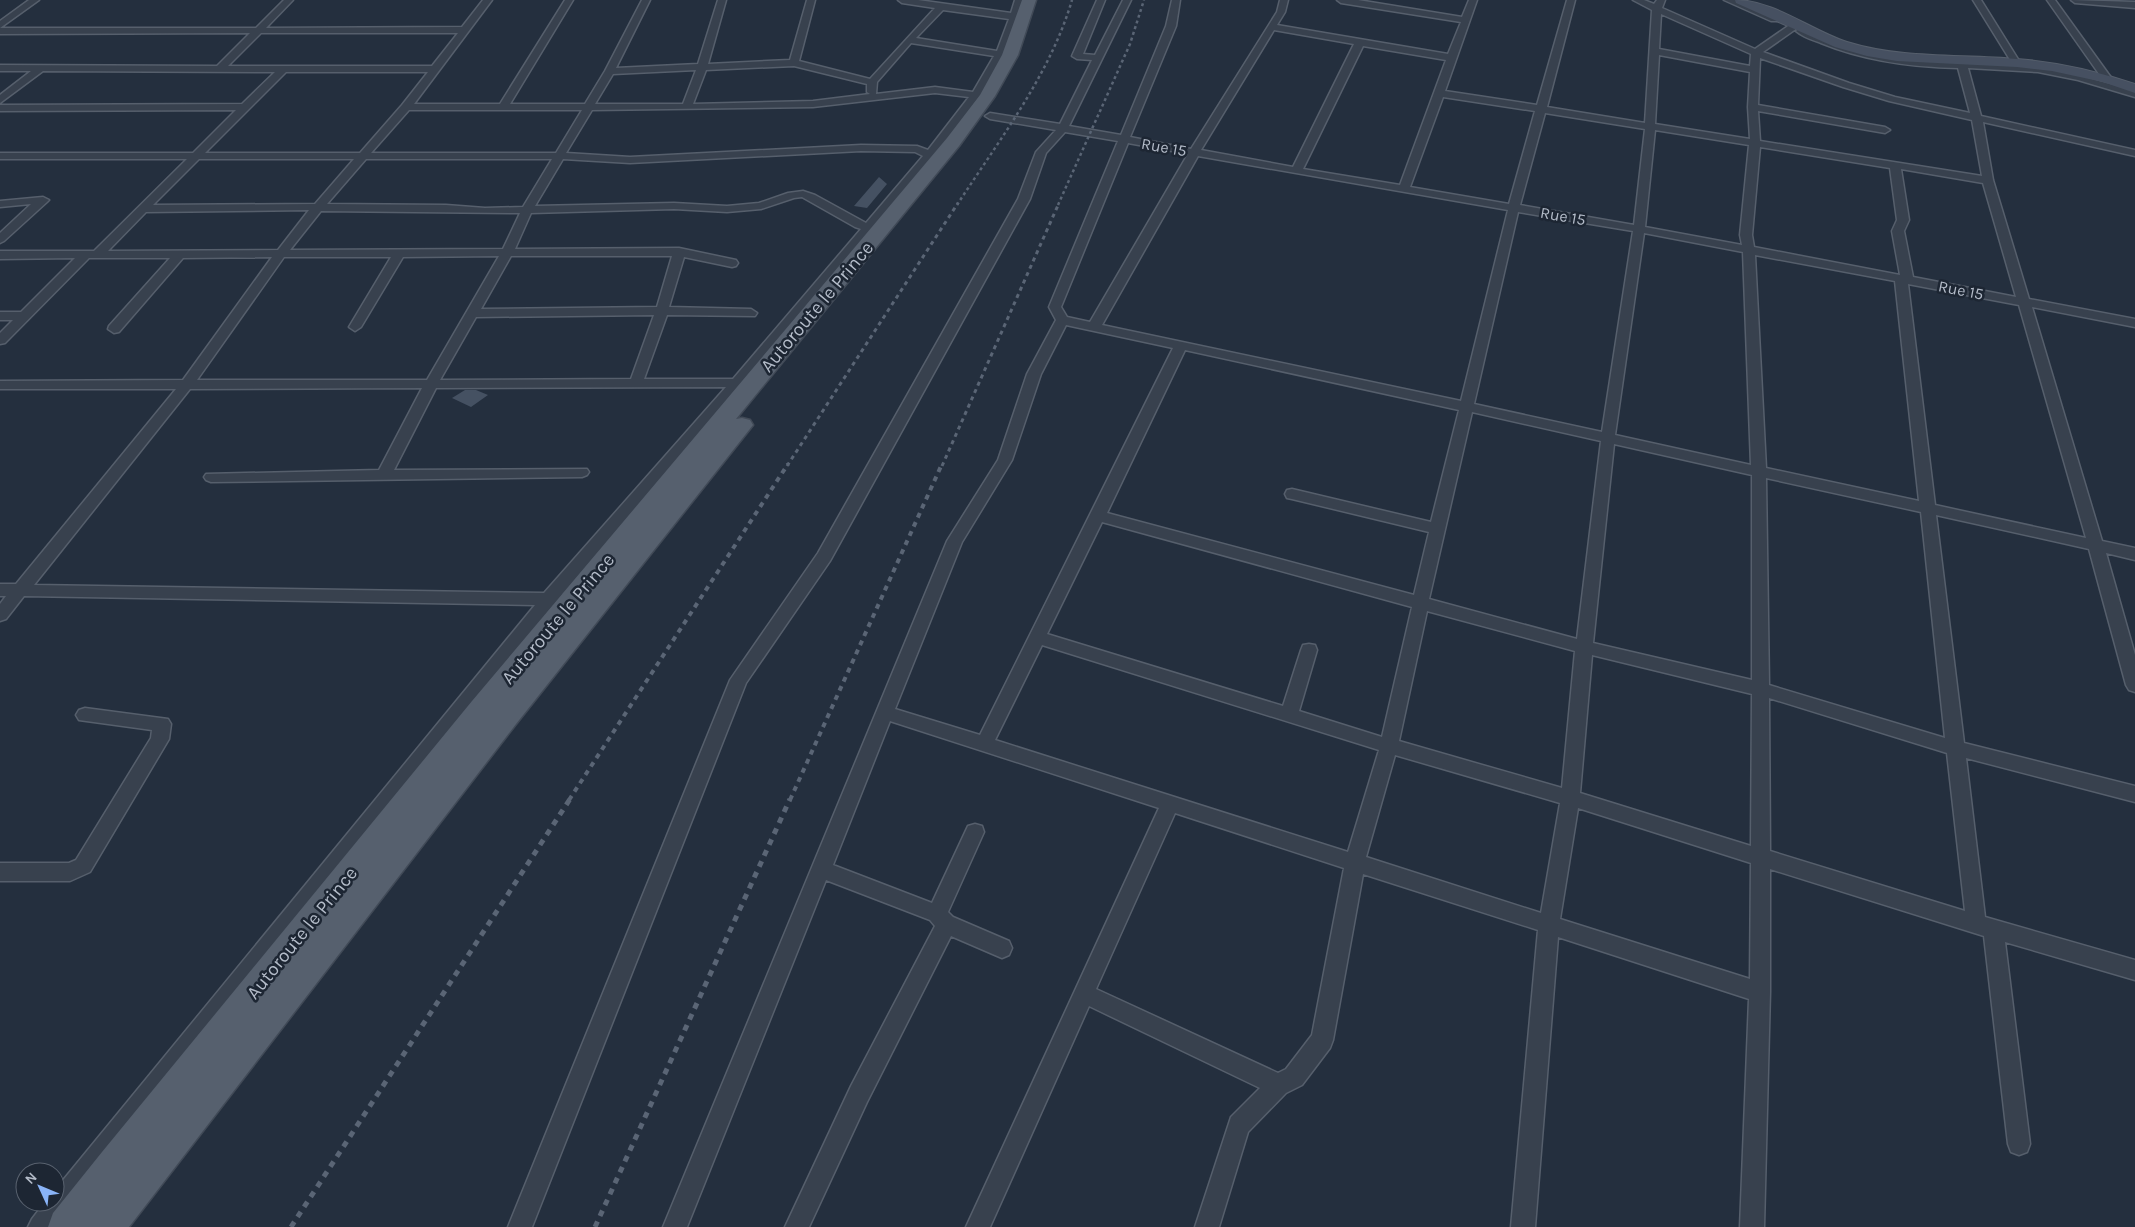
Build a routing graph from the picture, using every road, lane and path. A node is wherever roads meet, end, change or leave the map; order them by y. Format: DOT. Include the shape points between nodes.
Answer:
graph roads {
  1 [pos="35,0"];
  2 [pos="289,0"];
  3 [pos="488,0"];
  4 [pos="569,0"];
  5 [pos="646,0"];
  6 [pos="722,0"];
  7 [pos="811,0"];
  8 [pos="902,0"];
  9 [pos="1044,0"];
  10 [pos="1101,0"];
  11 [pos="1127,0"];
  12 [pos="1176,0"];
  13 [pos="1284,0"];
  14 [pos="1341,0"];
  15 [pos="1473,0"];
  16 [pos="1571,0"];
  17 [pos="1637,0"];
  18 [pos="1728,0"];
  19 [pos="1741,0"];
  20 [pos="1976,0"];
  21 [pos="2052,0"];
  22 [pos="2076,0"];
  23 [pos="1659,4"];
  24 [pos="2133,4"];
  25 [pos="942,6"];
  26 [pos="1022,8"];
  27 [pos="1467,20"];
  28 [pos="0,25"];
  29 [pos="1794,26"];
  30 [pos="1270,27"];
  31 [pos="258,30"];
  32 [pos="464,30"];
  33 [pos="0,31"];
  34 [pos="909,40"];
  35 [pos="1360,42"];
  36 [pos="1654,51"];
  37 [pos="1756,53"];
  38 [pos="1000,54"];
  39 [pos="1099,58"];
  40 [pos="1453,58"];
  41 [pos="794,63"];
  42 [pos="1960,63"];
  43 [pos="2017,63"];
  44 [pos="0,68"];
  45 [pos="41,68"];
  46 [pos="220,68"];
  47 [pos="702,68"];
  48 [pos="283,69"];
  49 [pos="433,69"];
  50 [pos="1754,70"];
  51 [pos="610,71"];
  52 [pos="2107,79"];
  53 [pos="872,82"];
  54 [pos="2135,89"];
  55 [pos="1439,93"];
  56 [pos="2135,94"];
  57 [pos="871,97"];
  58 [pos="0,100"];
  59 [pos="984,102"];
  60 [pos="504,106"];
  61 [pos="589,106"];
  62 [pos="243,107"];
  63 [pos="406,107"];
  64 [pos="687,107"];
  65 [pos="1753,107"];
  66 [pos="0,108"];
  67 [pos="1541,109"];
  68 [pos="1977,119"];
  69 [pos="1650,126"];
  70 [pos="1063,128"];
  71 [pos="1884,130"];
  72 [pos="1124,140"];
  73 [pos="1755,142"];
  74 [pos="1194,153"];
  75 [pos="2135,153"];
  76 [pos="366,154"];
  77 [pos="198,155"];
  78 [pos="936,155"];
  79 [pos="0,156"];
  80 [pos="560,156"];
  81 [pos="1895,165"];
  82 [pos="1296,171"];
  83 [pos="1988,180"];
  84 [pos="1404,189"];
  85 [pos="0,204"];
  86 [pos="1514,207"];
  87 [pos="317,208"];
  88 [pos="145,209"];
  89 [pos="527,210"];
  90 [pos="875,228"];
  91 [pos="1639,229"];
  92 [pos="0,239"];
  93 [pos="1749,250"];
  94 [pos="679,252"];
  95 [pos="507,253"];
  96 [pos="399,254"];
  97 [pos="0,255"];
  98 [pos="91,255"];
  99 [pos="179,255"];
  100 [pos="280,255"];
  101 [pos="732,263"];
  102 [pos="1904,279"];
  103 [pos="2024,303"];
  104 [pos="662,312"];
  105 [pos="474,313"];
  106 [pos="751,313"];
  107 [pos="0,316"];
  108 [pos="24,316"];
  109 [pos="1062,320"];
  110 [pos="2135,323"];
  111 [pos="355,327"];
  112 [pos="1094,327"];
  113 [pos="114,329"];
  114 [pos="0,340"];
  115 [pos="1180,347"];
  116 [pos="746,383"];
  117 [pos="0,384"];
  118 [pos="187,384"];
  119 [pos="432,384"];
  120 [pos="636,384"];
  121 [pos="1467,407"];
  122 [pos="1608,438"];
  123 [pos="1759,471"];
  124 [pos="582,472"];
  125 [pos="384,474"];
  126 [pos="211,477"];
  127 [pos="1292,494"];
  128 [pos="1928,509"];
  129 [pos="1098,516"];
  130 [pos="1437,529"];
  131 [pos="2096,546"];
  132 [pos="2135,554"];
  133 [pos="0,590"];
  134 [pos="19,590"];
  135 [pos="561,600"];
  136 [pos="1421,602"];
  137 [pos="0,615"];
  138 [pos="1038,637"];
  139 [pos="1584,647"];
  140 [pos="1310,650"];
  141 [pos="2135,686"];
  142 [pos="1761,689"];
  143 [pos="884,712"];
  144 [pos="85,715"];
  145 [pos="1289,715"];
  146 [pos="984,744"];
  147 [pos="1389,746"];
  148 [pos="1955,748"];
  149 [pos="2135,794"];
  150 [pos="1570,798"];
  151 [pos="1170,803"];
  152 [pos="975,832"];
  153 [pos="1761,858"];
  154 [pos="1355,862"];
  155 [pos="821,869"];
  156 [pos="0,872"];
  157 [pos="941,919"];
  158 [pos="1549,924"];
  159 [pos="1985,926"];
  160 [pos="1002,948"];
  161 [pos="2135,970"];
  162 [pos="1760,992"];
  163 [pos="1084,993"];
  164 [pos="1278,1085"];
  165 [pos="2019,1144"];
  166 [pos="40,1227"];
  167 [pos="67,1227"];
  168 [pos="105,1227"];
  169 [pos="520,1227"];
  170 [pos="675,1227"];
  171 [pos="797,1227"];
  172 [pos="978,1227"];
  173 [pos="1207,1227"];
  174 [pos="1523,1227"];
  175 [pos="1752,1227"];
  1 -- 28 [label="street"];
  2 -- 31 [label="street"];
  3 -- 32 [label="street"];
  4 -- 60 [label="street"];
  5 -- 51 [label="street"];
  6 -- 47 [label="street"];
  7 -- 41 [label="street"];
  8 -- 25 [label="street"];
  9 -- 59 [label="main road, Autoroute le Prince" via="1024,56 1000,103"];
  10 -- 39 [label="street" via="1077,56"];
  11 -- 39 [label="street"];
  12 -- 72 [label="street" via="1171,26"];
  13 -- 30 [label="street" via="1281,12"];
  14 -- 27 [label="street"];
  15 -- 27 [label="street"];
  16 -- 67 [label="street"];
  17 -- 23 [label="street"];
  18 -- 29 [label="street"];
  19 -- 29 [label="main road"];
  20 -- 43 [label="street"];
  21 -- 52 [label="street"];
  22 -- 24 [label="street"];
  23 -- 36 [label="street"];
  23 -- 37 [label="street"];
  25 -- 26 [label="street"];
  25 -- 34 [label="street"];
  26 -- 38 [label="street"];
  26 -- 59 [label="main road, Autoroute le Prince" via="1010,55"];
  27 -- 40 [label="street"];
  29 -- 37 [label="street"];
  29 -- 42 [label="main road" via="1867,52"];
  30 -- 35 [label="street"];
  30 -- 74 [label="street"];
  31 -- 32 [label="street"];
  31 -- 33 [label="street"];
  31 -- 46 [label="street"];
  32 -- 49 [label="street"];
  34 -- 38 [label="street"];
  34 -- 53 [label="street"];
  35 -- 40 [label="street"];
  35 -- 82 [label="street"];
  36 -- 50 [label="street"];
  36 -- 69 [label="street"];
  37 -- 50 [label="street"];
  37 -- 68 [label="street" via="1893,99"];
  38 -- 59 [label="street"];
  39 -- 70 [label="street"];
  40 -- 55 [label="street"];
  41 -- 47 [label="street"];
  41 -- 53 [label="street"];
  42 -- 43 [label="main road"];
  42 -- 56 [label="street" via="2066,74"];
  42 -- 68 [label="street"];
  43 -- 52 [label="main road"];
  44 -- 45 [label="street"];
  45 -- 46 [label="street"];
  45 -- 58 [label="street"];
  46 -- 48 [label="street"];
  47 -- 51 [label="street"];
  47 -- 64 [label="street"];
  48 -- 49 [label="street"];
  48 -- 62 [label="street"];
  49 -- 63 [label="street"];
  50 -- 65 [label="street"];
  51 -- 61 [label="street"];
  52 -- 54 [label="main road"];
  53 -- 57 [label="street"];
  55 -- 67 [label="street"];
  55 -- 84 [label="street"];
  57 -- 59 [label="street, Rue 15" via="935,90"];
  57 -- 64 [label="street, Rue 15" via="813,104"];
  59 -- 70 [label="street, Rue 15"];
  59 -- 78 [label="main road, Autoroute le Prince"];
  59 -- 168 [label="main road, Autoroute le Prince" via="863,276 506,716"];
  60 -- 61 [label="street, Rue 15"];
  60 -- 63 [label="street, Rue 15"];
  61 -- 64 [label="street, Rue 15"];
  61 -- 80 [label="street"];
  62 -- 66 [label="street"];
  62 -- 77 [label="street"];
  63 -- 76 [label="street"];
  65 -- 71 [label="street"];
  65 -- 73 [label="street"];
  67 -- 69 [label="street"];
  67 -- 86 [label="street"];
  68 -- 75 [label="street"];
  68 -- 83 [label="street"];
  69 -- 73 [label="street"];
  69 -- 91 [label="street"];
  70 -- 72 [label="street, Rue 15"];
  70 -- 169 [label="street" via="1041,152 1024,198 824,557 739,680"];
  72 -- 74 [label="street, Rue 15"];
  72 -- 109 [label="street" via="1056,308"];
  73 -- 81 [label="street"];
  73 -- 93 [label="street" via="1747,213"];
  74 -- 82 [label="street, Rue 15"];
  74 -- 112 [label="street"];
  76 -- 77 [label="street"];
  76 -- 80 [label="street"];
  76 -- 87 [label="street"];
  77 -- 79 [label="street"];
  77 -- 88 [label="street"];
  78 -- 80 [label="street" via="917,149 861,148 630,160"];
  78 -- 90 [label="main road, Autoroute le Prince"];
  80 -- 89 [label="street"];
  81 -- 83 [label="street"];
  81 -- 102 [label="street" via="1903,220 1898,231"];
  82 -- 84 [label="street, Rue 15"];
  83 -- 103 [label="street"];
  84 -- 86 [label="street, Rue 15"];
  85 -- 92 [label="street" via="43,200"];
  86 -- 91 [label="street, Rue 15"];
  86 -- 121 [label="street"];
  87 -- 88 [label="street"];
  87 -- 89 [label="street"];
  87 -- 100 [label="street"];
  88 -- 98 [label="street"];
  89 -- 90 [label="street" via="674,206 727,210 760,206 803,194 858,225"];
  89 -- 95 [label="street"];
  90 -- 116 [label="main road, Autoroute le Prince"];
  91 -- 93 [label="street, Rue 15"];
  91 -- 122 [label="street"];
  93 -- 102 [label="street, Rue 15"];
  93 -- 123 [label="street"];
  94 -- 95 [label="street"];
  94 -- 101 [label="street"];
  94 -- 104 [label="street"];
  95 -- 96 [label="street"];
  95 -- 105 [label="street"];
  96 -- 100 [label="street"];
  96 -- 111 [label="street"];
  97 -- 98 [label="street"];
  98 -- 99 [label="street"];
  98 -- 108 [label="street"];
  99 -- 100 [label="street"];
  99 -- 113 [label="street"];
  100 -- 118 [label="street"];
  102 -- 103 [label="street, Rue 15"];
  102 -- 128 [label="street"];
  103 -- 110 [label="street, Rue 15"];
  103 -- 131 [label="street"];
  104 -- 105 [label="street"];
  104 -- 106 [label="street"];
  104 -- 120 [label="street"];
  105 -- 119 [label="street"];
  107 -- 108 [label="street"];
  108 -- 114 [label="street"];
  109 -- 112 [label="street"];
  109 -- 143 [label="street" via="1034,374 1005,460 955,541"];
  112 -- 115 [label="street"];
  115 -- 121 [label="street"];
  115 -- 129 [label="street"];
  116 -- 120 [label="street"];
  116 -- 135 [label="main road, Autoroute le Prince"];
  117 -- 118 [label="street"];
  118 -- 119 [label="street"];
  118 -- 134 [label="street"];
  119 -- 120 [label="street"];
  119 -- 125 [label="street"];
  121 -- 122 [label="street"];
  121 -- 130 [label="street"];
  122 -- 123 [label="street"];
  122 -- 139 [label="street"];
  123 -- 128 [label="street"];
  123 -- 142 [label="street"];
  124 -- 125 [label="street"];
  125 -- 126 [label="street"];
  127 -- 130 [label="street"];
  128 -- 131 [label="street"];
  128 -- 148 [label="street"];
  129 -- 136 [label="street"];
  129 -- 138 [label="street"];
  130 -- 136 [label="street"];
  131 -- 132 [label="street"];
  131 -- 141 [label="street"];
  133 -- 134 [label="street"];
  134 -- 135 [label="street"];
  134 -- 137 [label="street"];
  135 -- 166 [label="street"];
  135 -- 167 [label="main road, Autoroute le Prince" via="482,709"];
  136 -- 139 [label="street"];
  136 -- 147 [label="street"];
  138 -- 145 [label="street"];
  138 -- 146 [label="street"];
  139 -- 142 [label="street"];
  139 -- 150 [label="street"];
  140 -- 145 [label="street"];
  142 -- 148 [label="street"];
  142 -- 153 [label="street"];
  143 -- 146 [label="street"];
  143 -- 155 [label="street"];
  144 -- 156 [label="street" via="162,724 160,739 82,866 70,872"];
  145 -- 147 [label="street"];
  146 -- 151 [label="street"];
  147 -- 150 [label="street"];
  147 -- 154 [label="street"];
  148 -- 149 [label="street"];
  148 -- 159 [label="street"];
  150 -- 153 [label="street"];
  150 -- 158 [label="street"];
  151 -- 154 [label="street"];
  151 -- 163 [label="street"];
  152 -- 157 [label="street"];
  153 -- 159 [label="street"];
  153 -- 162 [label="street"];
  154 -- 158 [label="street"];
  154 -- 164 [label="street" via="1322,1040 1294,1077"];
  155 -- 157 [label="street"];
  155 -- 170 [label="street"];
  157 -- 160 [label="street"];
  157 -- 171 [label="street"];
  158 -- 162 [label="street"];
  158 -- 174 [label="street"];
  159 -- 161 [label="street"];
  159 -- 165 [label="street"];
  162 -- 175 [label="street"];
  163 -- 164 [label="street"];
  163 -- 172 [label="street"];
  164 -- 173 [label="street" via="1239,1124"];
}
